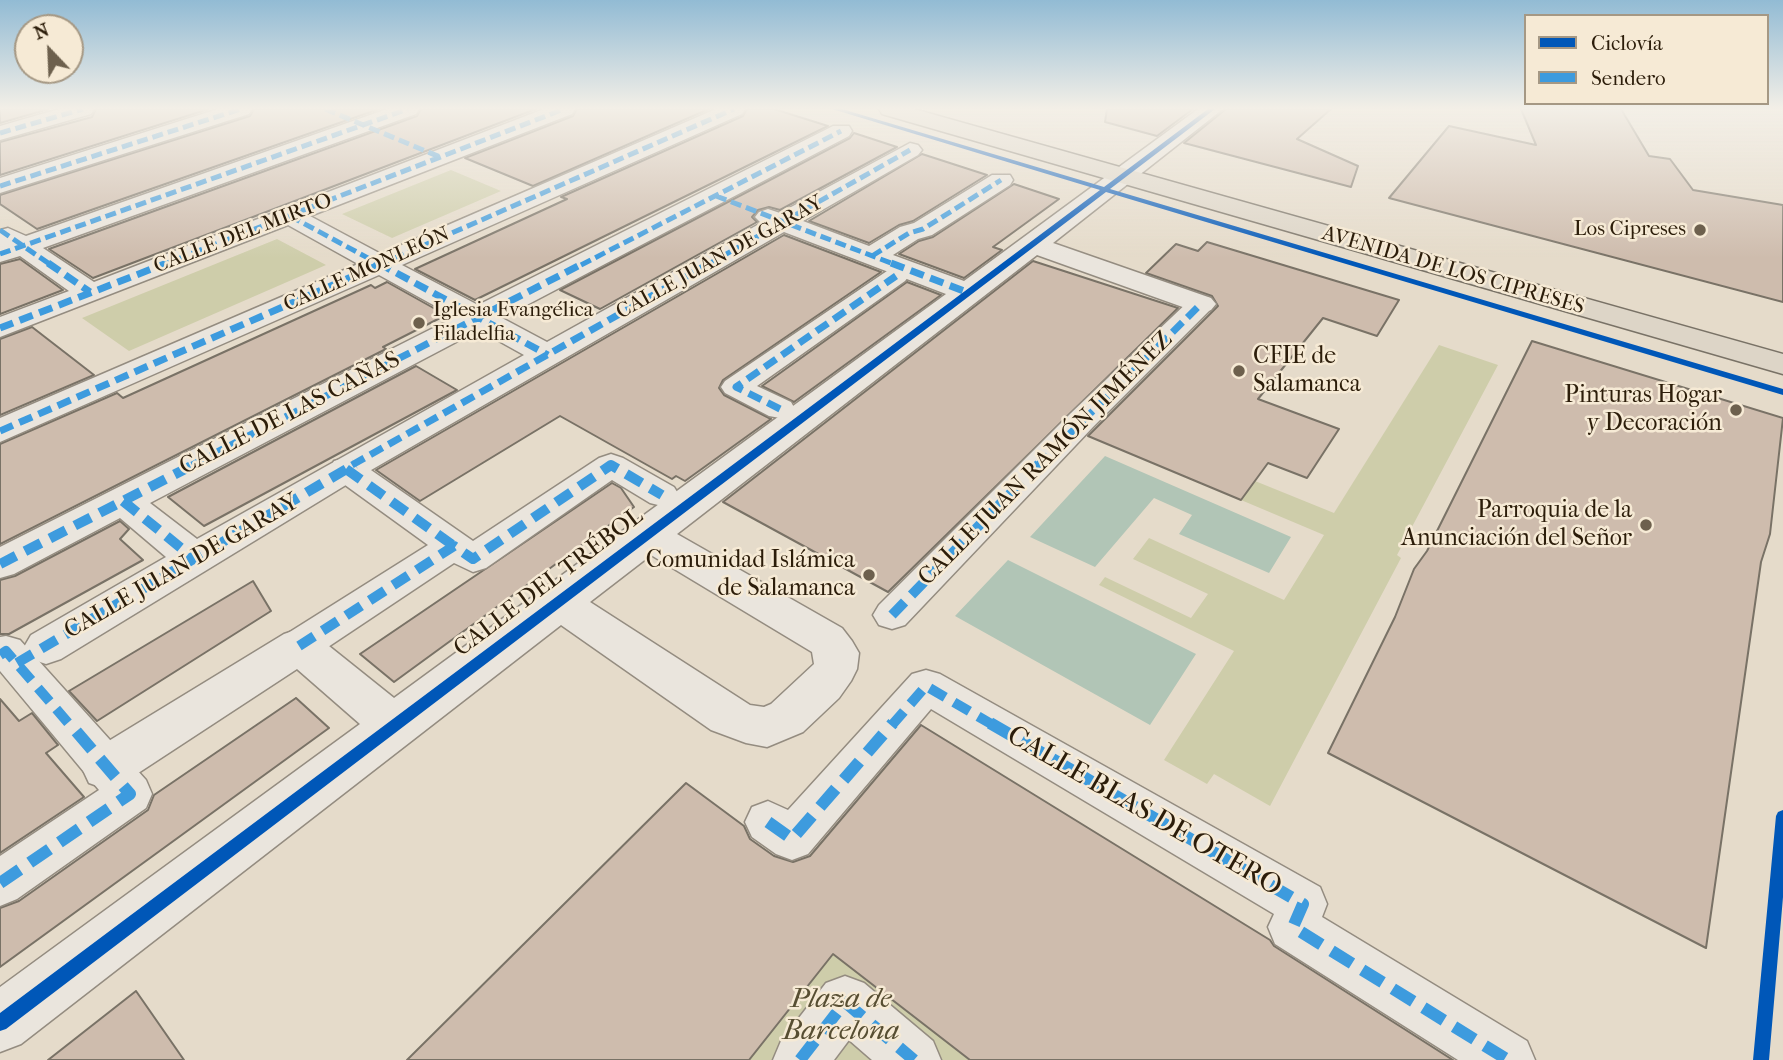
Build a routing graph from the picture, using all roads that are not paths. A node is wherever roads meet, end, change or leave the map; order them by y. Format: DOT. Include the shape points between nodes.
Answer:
graph roads {
  1 [pos="86,158"];
  2 [pos="269,158"];
  3 [pos="436,158"];
  4 [pos="622,158"];
  5 [pos="788,158"];
  6 [pos="895,158"];
  7 [pos="1086,158"];
  8 [pos="1098,158"];
  9 [pos="1147,158"];
  10 [pos="1132,170"];
  11 [pos="1001,180"];
  12 [pos="0,186"];
  13 [pos="716,196"];
  14 [pos="290,216"];
  15 [pos="783,223"];
  16 [pos="0,230"];
  17 [pos="1033,245"];
  18 [pos="12,250"];
  19 [pos="872,256"];
  20 [pos="381,265"];
  21 [pos="896,276"];
  22 [pos="90,292"];
  23 [pos="969,293"];
  24 [pos="1201,304"];
  25 [pos="478,317"];
  26 [pos="0,328"];
  27 [pos="1783,340"];
  28 [pos="548,355"];
  29 [pos="1783,364"];
  30 [pos="780,409"];
  31 [pos="0,431"];
  32 [pos="346,470"];
  33 [pos="662,495"];
  34 [pos="123,501"];
  35 [pos="648,534"];
  36 [pos="454,546"];
  37 [pos="196,560"];
  38 [pos="0,564"];
  39 [pos="559,602"];
  40 [pos="892,615"];
  41 [pos="299,646"];
  42 [pos="21,655"];
  43 [pos="395,726"];
  44 [pos="106,768"];
  45 [pos="768,822"];
  46 [pos="0,883"];
  47 [pos="0,1023"];
  48 [pos="800,1060"];
  49 [pos="915,1060"];
  50 [pos="1508,1060"];
  1 -- 12 [label="street"];
  2 -- 18 [label="street"];
  3 -- 14 [label="street, CALLE DEL MIRTO"];
  4 -- 20 [label="street, CALLE MONLEÓN"];
  5 -- 13 [label="street, CALLE DE LAS CAÑAS"];
  6 -- 15 [label="street, CALLE JUAN DE GARAY"];
  7 -- 10 [label="main road, AVENIDA DE LOS CIPRESES"];
  8 -- 10 [label="main road, AVENIDA DE LOS CIPRESES"];
  9 -- 10 [label="street, CALLE DEL TRÉBOL"];
  10 -- 17 [label="street, CALLE DEL TRÉBOL"];
  10 -- 27 [label="main road, AVENIDA DE LOS CIPRESES"];
  10 -- 29 [label="main road, AVENIDA DE LOS CIPRESES"];
  11 -- 19 [label="street"];
  13 -- 15 [label="street"];
  13 -- 25 [label="street, CALLE DE LAS CAÑAS"];
  14 -- 20 [label="street"];
  14 -- 22 [label="street, CALLE DEL MIRTO"];
  15 -- 19 [label="street"];
  15 -- 28 [label="street, CALLE JUAN DE GARAY"];
  16 -- 18 [label="street"];
  17 -- 23 [label="street, CALLE DEL TRÉBOL"];
  17 -- 24 [label="street"];
  18 -- 22 [label="street"];
  19 -- 23 [label="street"];
  20 -- 25 [label="street"];
  20 -- 31 [label="street, CALLE MONLEÓN"];
  21 -- 30 [label="street" via="736,387"];
  22 -- 26 [label="street, CALLE DEL MIRTO"];
  23 -- 35 [label="street, CALLE DEL TRÉBOL"];
  24 -- 40 [label="street, CALLE JUAN RAMÓN JIMÉNEZ"];
  25 -- 28 [label="street"];
  25 -- 34 [label="street, CALLE DE LAS CAÑAS"];
  28 -- 32 [label="street, CALLE JUAN DE GARAY"];
  32 -- 36 [label="street"];
  32 -- 37 [label="street, CALLE JUAN DE GARAY"];
  33 -- 36 [label="street" via="611,466 473,559"];
  34 -- 37 [label="street"];
  34 -- 38 [label="street, CALLE DE LAS CAÑAS"];
  35 -- 39 [label="street, CALLE DEL TRÉBOL"];
  35 -- 39 [label="street" via="827,640 836,653 835,669 823,685 787,718 767,727 746,724 727,716"];
  36 -- 41 [label="street"];
  37 -- 42 [label="street, CALLE JUAN DE GARAY"];
  39 -- 43 [label="street, CALLE DEL TRÉBOL"];
  41 -- 43 [label="street"];
  41 -- 44 [label="street"];
  42 -- 44 [label="street, CALLE JUAN DE GARAY" via="61,715"];
  43 -- 47 [label="street, CALLE DEL TRÉBOL"];
  44 -- 46 [label="street, CALLE JUAN DE GARAY" via="130,794"];
  45 -- 50 [label="street, CALLE BLAS DE OTERO" via="792,839 926,686 1303,904 1293,927"];
  48 -- 49 [label="street" via="845,1002"];
}
